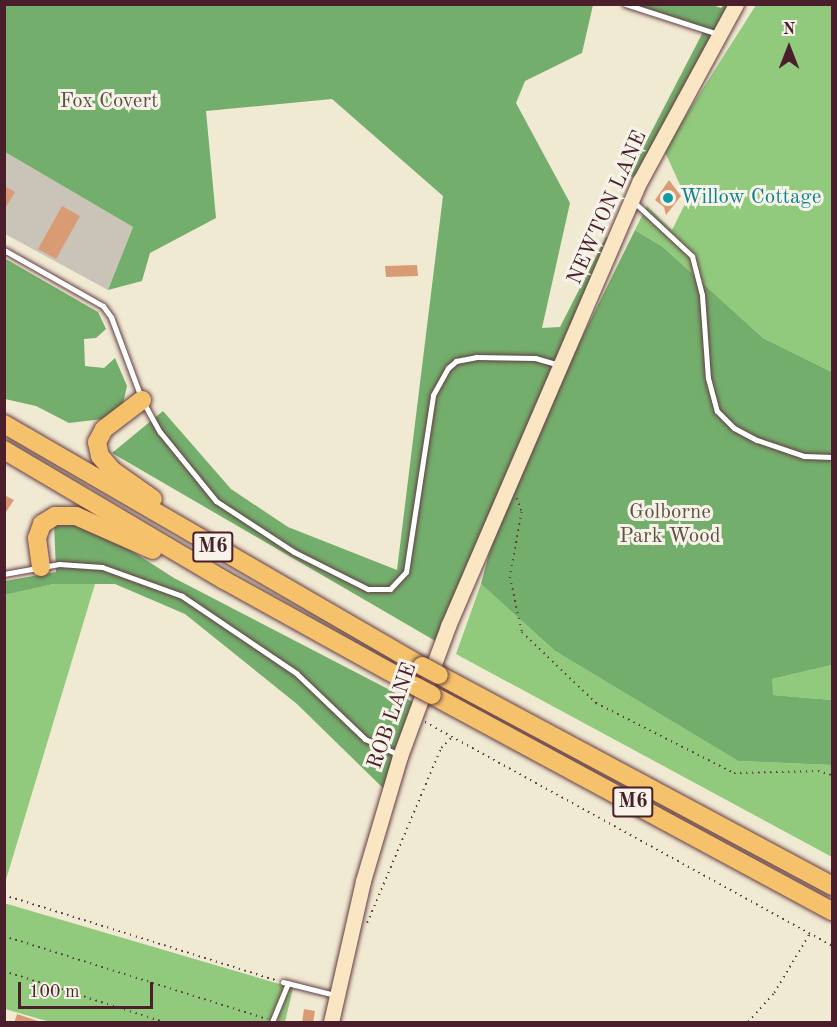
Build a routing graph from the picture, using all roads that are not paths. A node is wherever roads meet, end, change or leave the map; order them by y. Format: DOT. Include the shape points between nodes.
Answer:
graph roads {
  1 [pos="625,4"];
  2 [pos="736,4"];
  3 [pos="718,34"];
  4 [pos="633,201"];
  5 [pos="4,250"];
  6 [pos="561,365"];
  7 [pos="142,400"];
  8 [pos="4,424"];
  9 [pos="530,436"];
  10 [pos="4,450"];
  11 [pos="832,458"];
  12 [pos="234,559"];
  13 [pos="41,567"];
  14 [pos="4,574"];
  15 [pos="224,580"];
  16 [pos="400,756"];
  17 [pos="832,886"];
  18 [pos="832,911"];
  19 [pos="336,996"];
  20 [pos="273,1022"];
  21 [pos="331,1023"];
  1 -- 3 [label="lane"];
  2 -- 3 [label="street, NEWTON LANE"];
  3 -- 4 [label="street, NEWTON LANE"];
  4 -- 6 [label="street, NEWTON LANE"];
  4 -- 11 [label="lane" via="692,256 702,295 705,356 717,411 734,428 757,440 804,456"];
  5 -- 7 [label="lane" via="103,306 111,317"];
  6 -- 7 [label="lane" via="535,358 476,357 456,361 448,368 433,395 406,572 397,585 379,590 356,585 294,552 216,501 182,463"];
  6 -- 9 [label="street, NEWTON LANE"];
  7 -- 12 [label="highway" via="104,429 97,442 100,456 112,470"];
  8 -- 12 [label="highway, M6"];
  9 -- 16 [label="street, ROB LANE"];
  10 -- 15 [label="highway, M6"];
  12 -- 17 [label="highway, M6, bridge" via="422,666"];
  13 -- 14 [label="lane"];
  13 -- 15 [label="highway" via="37,537 42,524 55,516 76,516"];
  13 -- 16 [label="lane" via="102,567 182,596 296,673 365,739"];
  15 -- 18 [label="highway, M6, bridge"];
  16 -- 19 [label="street, ROB LANE" via="363,880"];
  19 -- 20 [label="lane" via="285,982"];
  19 -- 21 [label="street, ROB LANE"];
}
